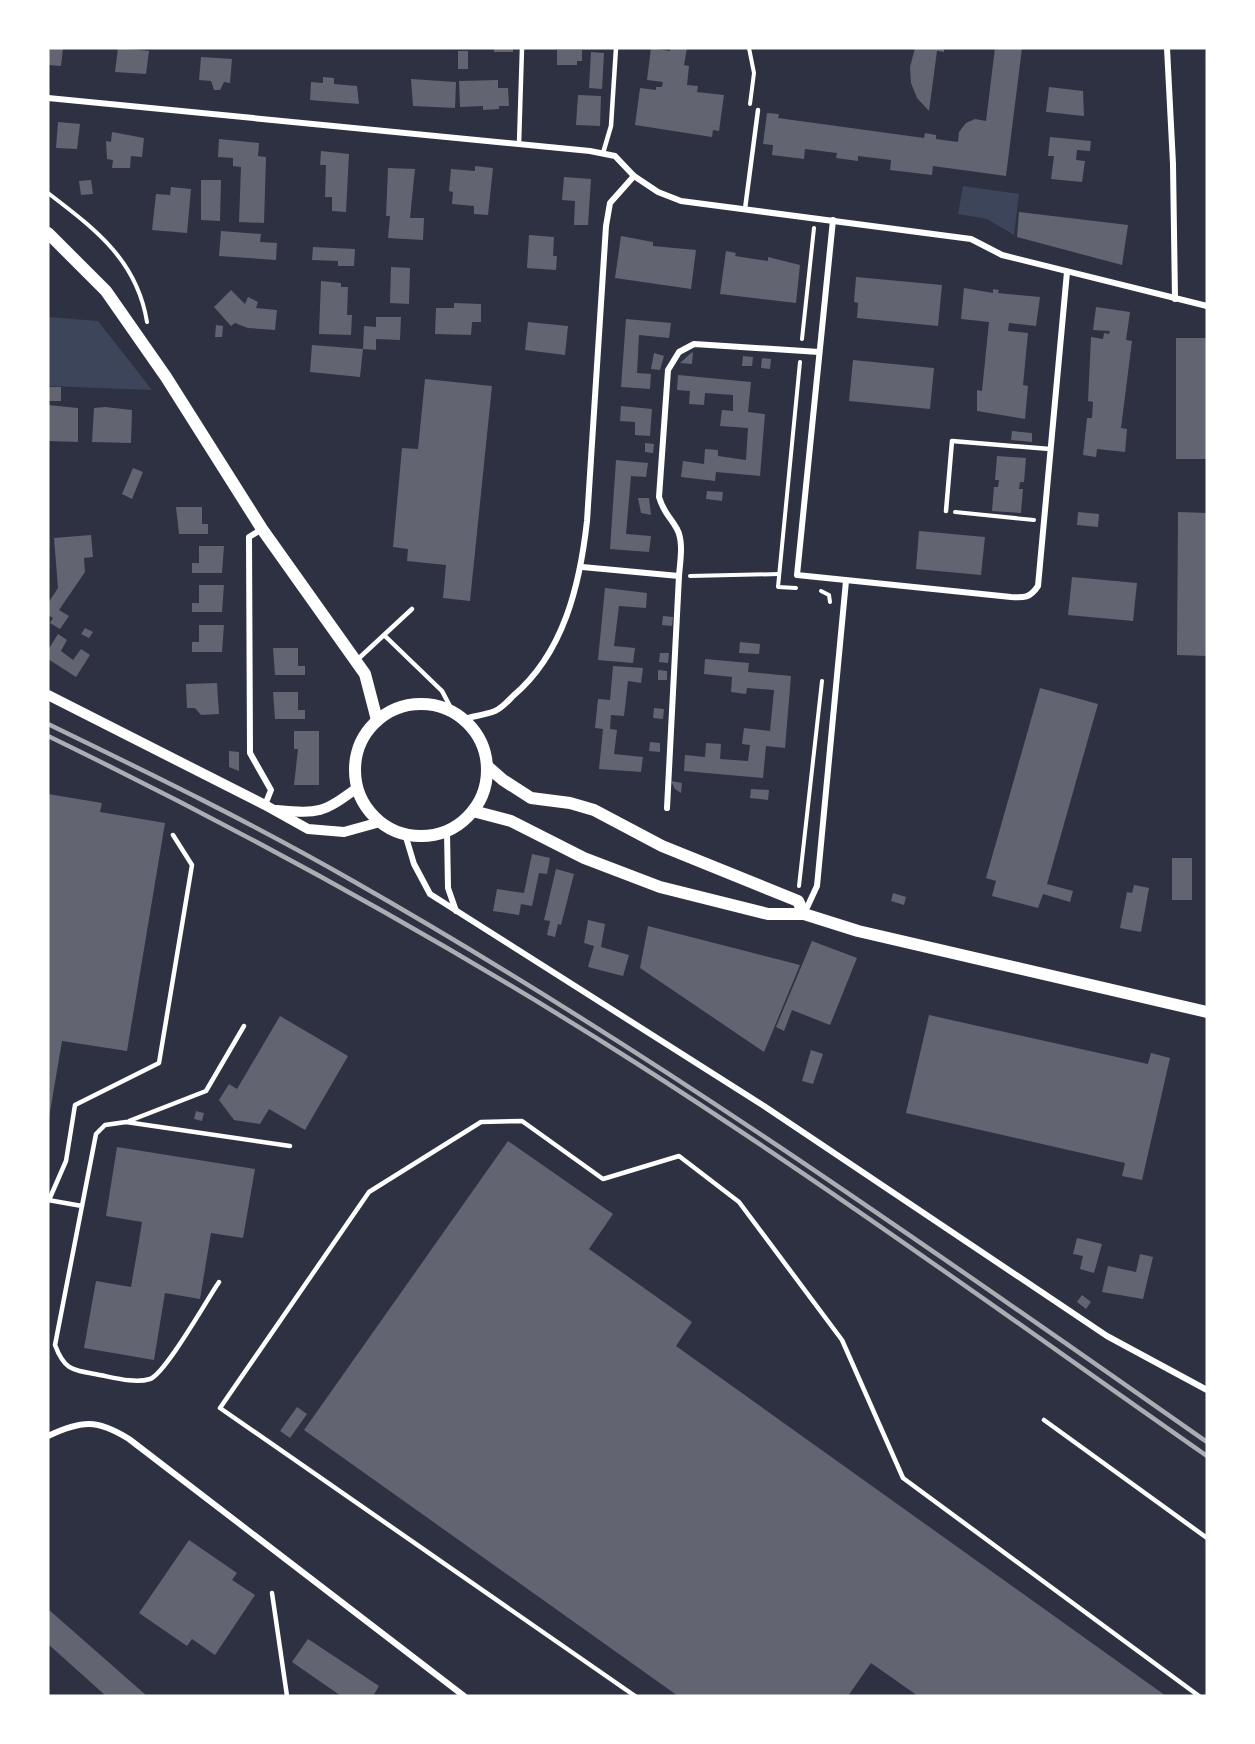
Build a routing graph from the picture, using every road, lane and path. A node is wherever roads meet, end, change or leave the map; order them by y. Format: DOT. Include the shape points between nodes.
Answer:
graph roads {
  1 [pos="522,48"];
  2 [pos="616,48"];
  3 [pos="1167,48"];
  4 [pos="48,98"];
  5 [pos="758,110"];
  6 [pos="519,144"];
  7 [pos="603,153"];
  8 [pos="634,176"];
  9 [pos="48,193"];
  10 [pos="745,209"];
  11 [pos="833,220"];
  12 [pos="48,233"];
  13 [pos="1067,272"];
  14 [pos="1174,299"];
  15 [pos="1207,306"];
  16 [pos="147,325"];
  17 [pos="819,352"];
  18 [pos="1050,449"];
  19 [pos="946,511"];
  20 [pos="1044,520"];
  21 [pos="262,529"];
  22 [pos="582,567"];
  23 [pos="779,574"];
  24 [pos="679,576"];
  25 [pos="846,581"];
  26 [pos="412,609"];
  27 [pos="385,636"];
  28 [pos="356,662"];
  29 [pos="48,695"];
  30 [pos="458,715"];
  31 [pos="377,720"];
  32 [pos="487,766"];
  33 [pos="357,788"];
  34 [pos="269,807"];
  35 [pos="667,808"];
  36 [pos="473,811"];
  37 [pos="380,822"];
  38 [pos="447,832"];
  39 [pos="405,834"];
  40 [pos="173,835"];
  41 [pos="456,912"];
  42 [pos="804,914"];
  43 [pos="1207,1012"];
  44 [pos="244,1026"];
  45 [pos="126,1122"];
  46 [pos="290,1146"];
  47 [pos="49,1200"];
  48 [pos="82,1206"];
  49 [pos="219,1282"];
  50 [pos="1207,1390"];
  51 [pos="1044,1420"];
  52 [pos="48,1436"];
  53 [pos="1207,1538"];
  54 [pos="272,1593"];
  55 [pos="287,1696"];
  56 [pos="464,1696"];
  57 [pos="635,1696"];
  58 [pos="1198,1696"];
  1 -- 6 [label="lane"];
  2 -- 7 [label="lane" via="611,126"];
  3 -- 14 [label="street"];
  4 -- 6 [label="street"];
  5 -- 10 [label="lane"];
  6 -- 7 [label="street"];
  7 -- 8 [label="street" via="615,156"];
  8 -- 10 [label="street" via="681,201"];
  8 -- 22 [label="street" via="610,203 606,226"];
  9 -- 16 [label="path" via="127,264 143,297"];
  10 -- 11 [label="street"];
  11 -- 13 [label="street" via="971,238 1002,255"];
  11 -- 17 [label="street"];
  12 -- 21 [label="main road" via="106,291 166,377"];
  13 -- 14 [label="street"];
  13 -- 18 [label="street"];
  14 -- 15 [label="street"];
  17 -- 24 [label="street" via="694,344 680,352 668,370 659,497 664,513 678,530"];
  17 -- 25 [label="street" via="797,575"];
  18 -- 19 [label="lane" via="952,441"];
  18 -- 20 [label="street"];
  19 -- 20 [label="path"];
  20 -- 25 [label="street" via="1038,586 1025,598"];
  21 -- 28 [label="main road"];
  21 -- 34 [label="street" via="249,537 250,753 271,790"];
  22 -- 24 [label="street"];
  22 -- 30 [label="street" via="570,607 546,659 526,686 497,710"];
  23 -- 24 [label="path"];
  24 -- 35 [label="street"];
  25 -- 42 [label="street" via="817,886"];
  26 -- 27 [label="lane"];
  27 -- 28 [label="lane"];
  27 -- 30 [label="lane" via="442,691"];
  28 -- 31 [label="main road" via="365,674"];
  29 -- 34 [label="street"];
  30 -- 31 [label="main road" via="426,704 408,705"];
  30 -- 32 [label="main road" via="481,742"];
  31 -- 33 [label="main road" via="359,746 355,761"];
  32 -- 36 [label="main road" via="485,786"];
  32 -- 42 [label="main road" via="531,798 594,810 662,846 798,901"];
  33 -- 34 [label="street" via="327,810 308,813"];
  33 -- 37 [label="main road" via="369,812"];
  34 -- 37 [label="street" via="308,829 344,832"];
  36 -- 38 [label="main road"];
  36 -- 42 [label="main road" via="511,820 584,858 660,887 768,914"];
  37 -- 39 [label="main road"];
  38 -- 39 [label="main road" via="428,836"];
  38 -- 41 [label="street" via="448,888"];
  39 -- 41 [label="street" via="414,864 430,894"];
  40 -- 47 [label="lane" via="192,865 159,1064 75,1105 66,1161"];
  41 -- 50 [label="street" via="764,1106 1107,1336"];
  42 -- 43 [label="main road" via="858,931"];
  44 -- 45 [label="lane" via="206,1091"];
  45 -- 46 [label="lane"];
  45 -- 48 [label="lane" via="105,1125 96,1134"];
  47 -- 48 [label="lane"];
  48 -- 49 [label="lane" via="55,1345 61,1360 72,1371 152,1379 165,1366"];
  51 -- 53 [label="lane"];
  52 -- 56 [label="street" via="82,1423 107,1425"];
  54 -- 55 [label="lane"];
  57 -- 58 [label="lane" via="220,1408 369,1192 481,1122 522,1121 603,1179 679,1156 739,1202 842,1340 903,1478"];
}
